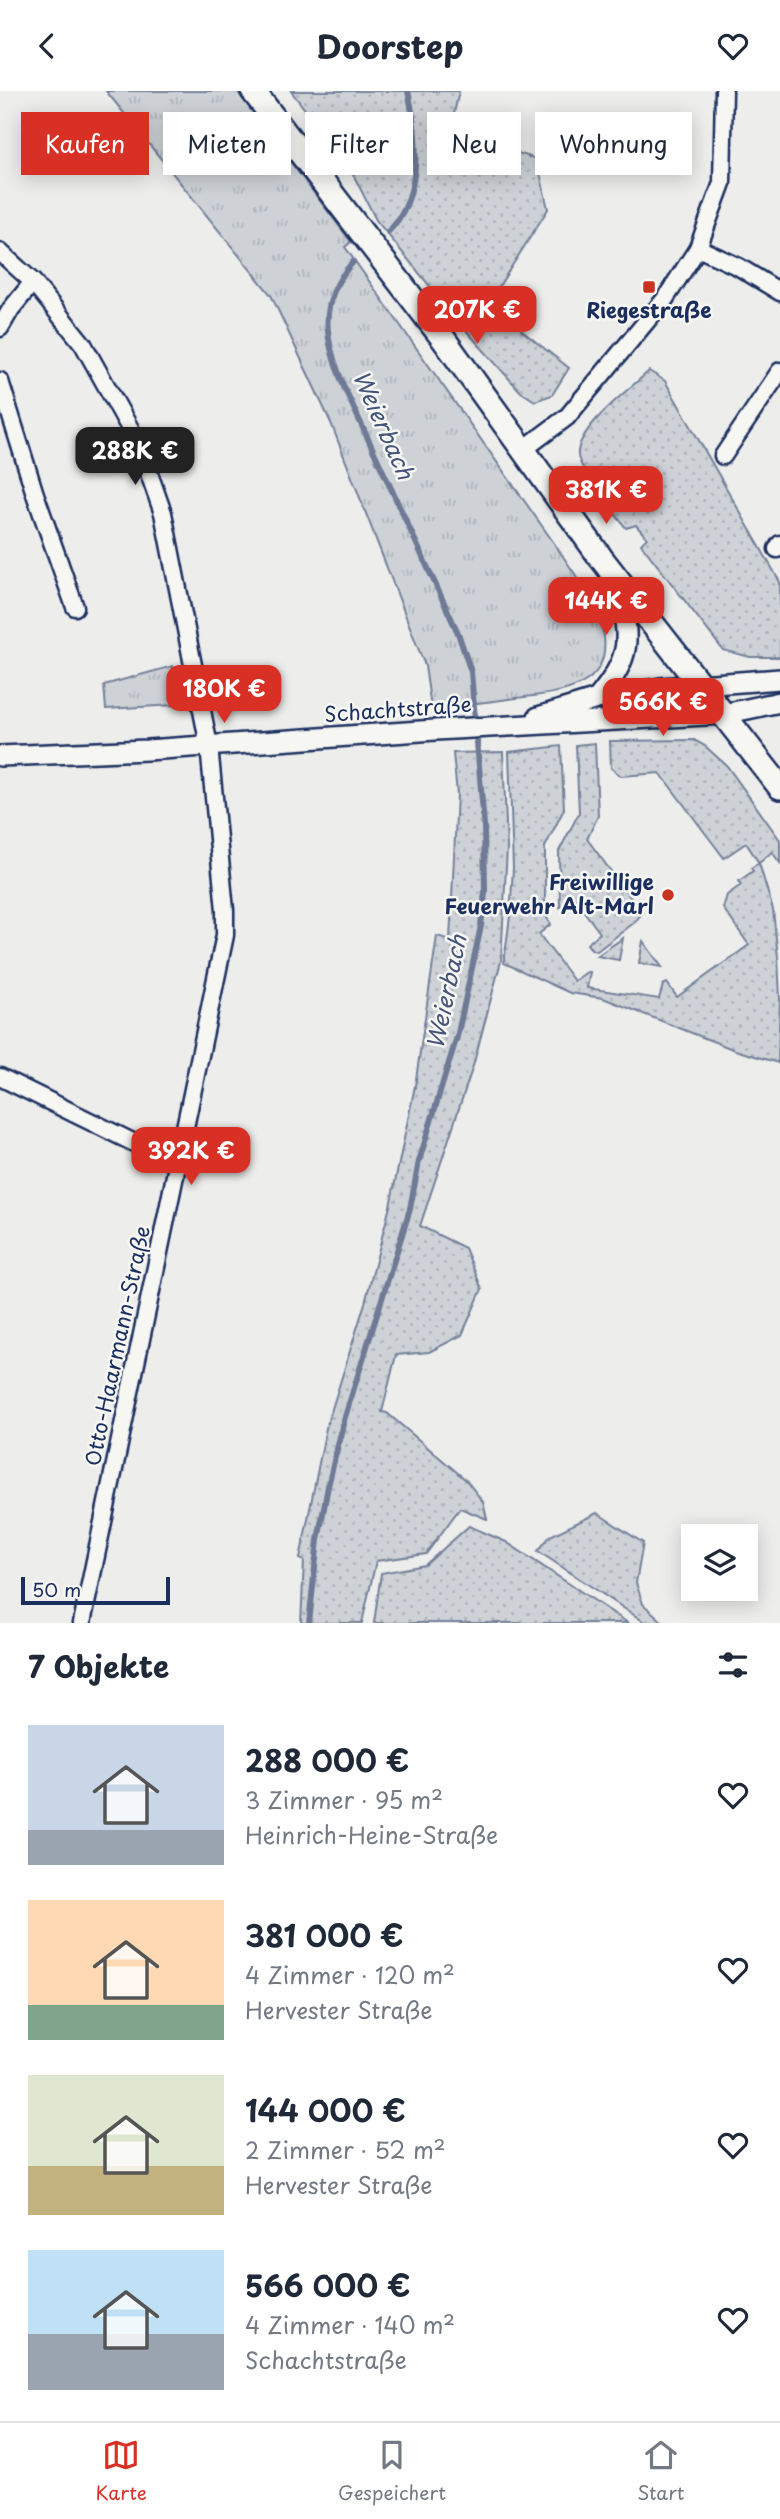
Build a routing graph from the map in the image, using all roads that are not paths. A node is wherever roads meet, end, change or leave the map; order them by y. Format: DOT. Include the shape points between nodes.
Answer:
graph roads {
  1 [pos="253,91"];
  2 [pos="724,91"];
  3 [pos="698,247"];
  4 [pos="0,252"];
  5 [pos="33,282"];
  6 [pos="780,292"];
  7 [pos="0,328"];
  8 [pos="780,370"];
  9 [pos="1,389"];
  10 [pos="524,449"];
  11 [pos="723,456"];
  12 [pos="616,576"];
  13 [pos="75,607"];
  14 [pos="780,679"];
  15 [pos="702,685"];
  16 [pos="597,699"];
  17 [pos="780,702"];
  18 [pos="724,715"];
  19 [pos="499,727"];
  20 [pos="209,746"];
  21 [pos="0,755"];
  22 [pos="780,787"];
  23 [pos="0,1077"];
  24 [pos="177,1164"];
  25 [pos="82,1623"];
  1 -- 10 [label="main road"];
  2 -- 3 [label="street" via="722,183"];
  3 -- 6 [label="street"];
  3 -- 10 [label="street" via="664,299 567,417"];
  4 -- 5 [label="street, Otto-Haarmann-Straße"];
  5 -- 7 [label="street"];
  5 -- 20 [label="street, Otto-Haarmann-Straße" via="83,344 144,459 163,513"];
  8 -- 11 [label="street"];
  9 -- 13 [label="street"];
  10 -- 12 [label="main road"];
  12 -- 15 [label="main road"];
  12 -- 16 [label="street" via="626,647 615,678"];
  14 -- 15 [label="street, Schachtstraße"];
  15 -- 16 [label="street, Schachtstraße"];
  15 -- 18 [label="main road"];
  16 -- 19 [label="street, Schachtstraße"];
  17 -- 18 [label="street, Schachtstraße"];
  18 -- 19 [label="street, Schachtstraße"];
  18 -- 22 [label="main road"];
  19 -- 20 [label="street, Schachtstraße"];
  20 -- 21 [label="street, Schachtstraße"];
  20 -- 24 [label="street, Otto-Haarmann-Straße" via="225,935"];
  23 -- 24 [label="street"];
  24 -- 25 [label="street, Otto-Haarmann-Straße"];
}
